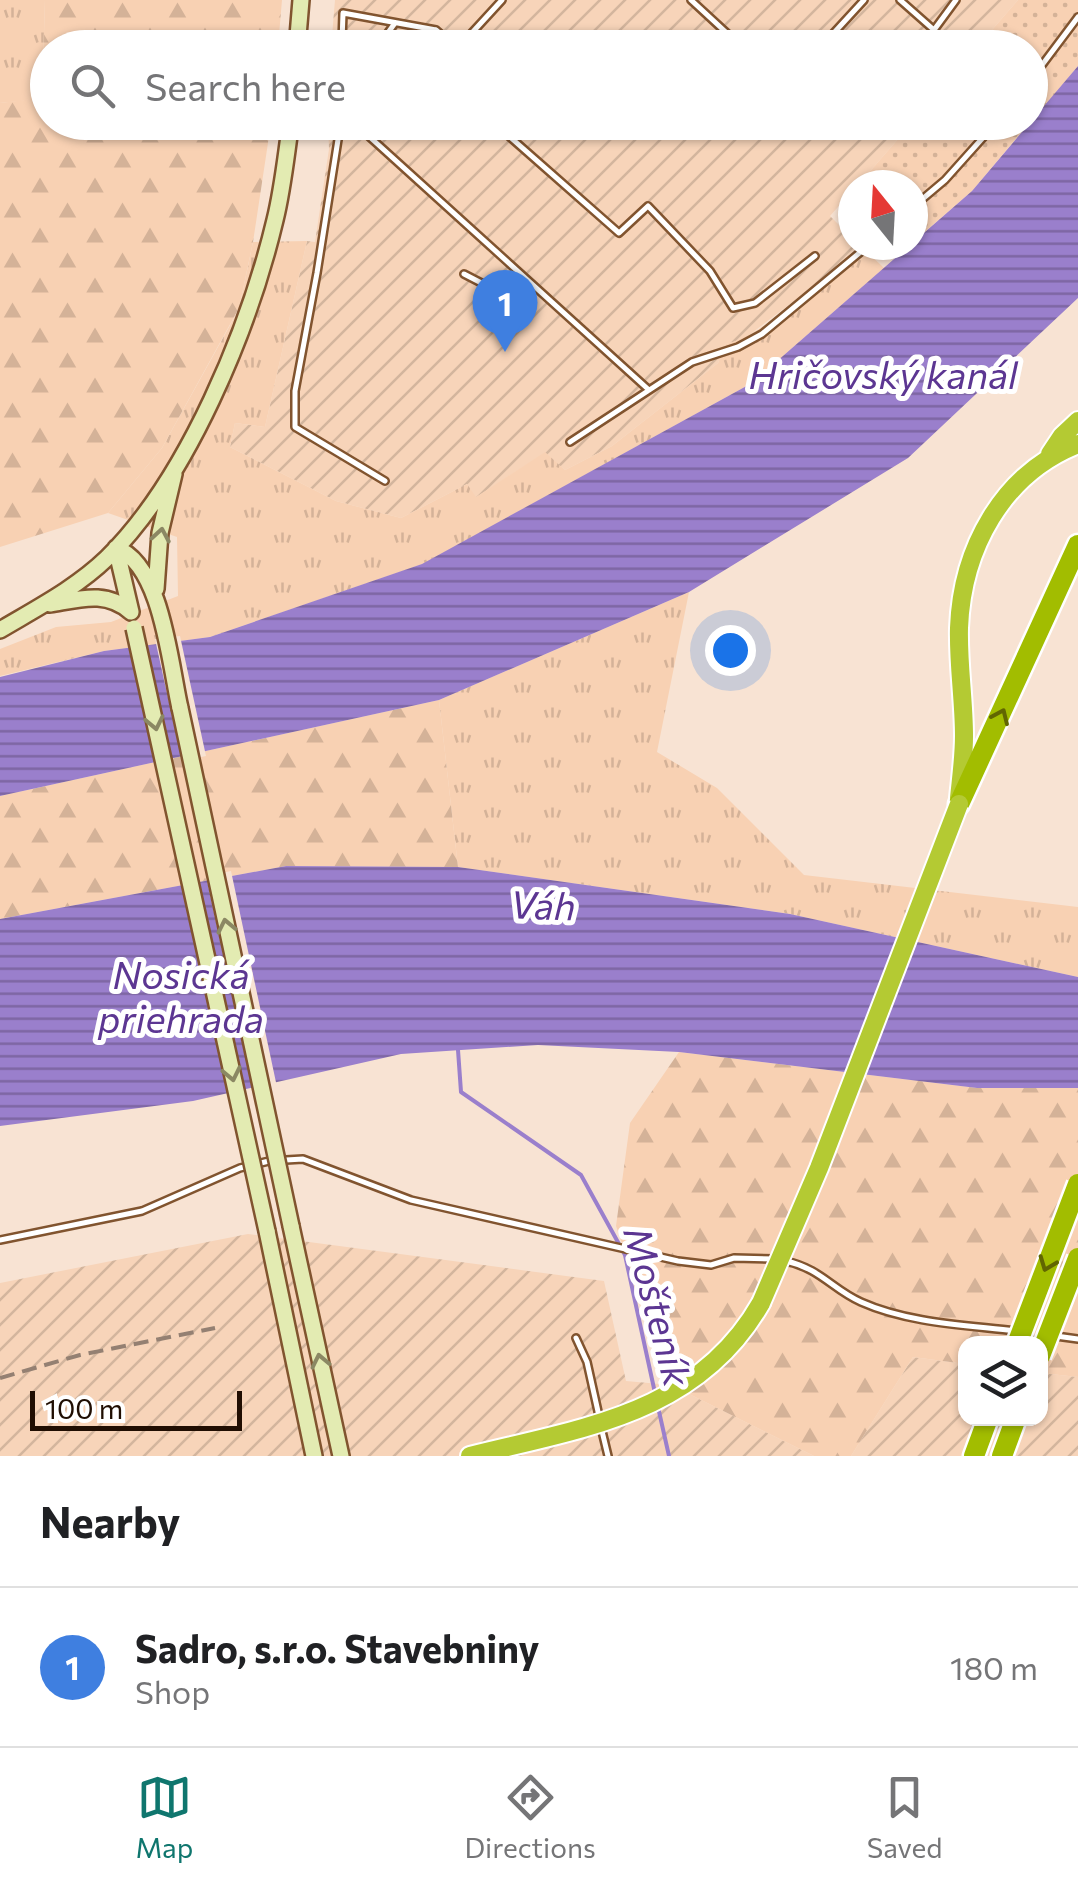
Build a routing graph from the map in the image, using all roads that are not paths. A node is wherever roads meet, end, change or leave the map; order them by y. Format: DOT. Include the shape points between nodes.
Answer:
graph roads {
  1 [pos="301,0"];
  2 [pos="502,0"];
  3 [pos="691,0"];
  4 [pos="864,0"];
  5 [pos="900,0"];
  6 [pos="956,0"];
  7 [pos="1078,17"];
  8 [pos="395,22"];
  9 [pos="298,30"];
  10 [pos="342,30"];
  11 [pos="389,30"];
  12 [pos="436,30"];
  13 [pos="474,30"];
  14 [pos="724,30"];
  15 [pos="836,30"];
  16 [pos="934,30"];
  17 [pos="1048,57"];
  18 [pos="288,140"];
  19 [pos="340,140"];
  20 [pos="373,140"];
  21 [pos="513,140"];
  22 [pos="982,140"];
  23 [pos="928,194"];
  24 [pos="815,256"];
  25 [pos="852,260"];
  26 [pos="464,274"];
  27 [pos="495,290"];
  28 [pos="650,390"];
  29 [pos="1078,422"];
  30 [pos="570,442"];
  31 [pos="1078,444"];
  32 [pos="1044,462"];
  33 [pos="176,465"];
  34 [pos="384,480"];
  35 [pos="1078,545"];
  36 [pos="116,548"];
  37 [pos="42,605"];
  38 [pos="157,605"];
  39 [pos="132,620"];
  40 [pos="0,630"];
  41 [pos="958,804"];
  42 [pos="1078,1184"];
  43 [pos="0,1240"];
  44 [pos="1078,1258"];
  45 [pos="1010,1336"];
  46 [pos="1021,1336"];
  47 [pos="1045,1336"];
  48 [pos="576,1338"];
  49 [pos="1078,1339"];
  50 [pos="1048,1344"];
  51 [pos="600,1424"];
  52 [pos="985,1426"];
  53 [pos="1013,1426"];
  54 [pos="314,1456"];
  55 [pos="341,1456"];
  56 [pos="470,1456"];
  57 [pos="608,1456"];
  58 [pos="974,1456"];
  59 [pos="1002,1456"];
  1 -- 9 [label="main road"];
  2 -- 13 [label="lane"];
  3 -- 14 [label="lane"];
  4 -- 15 [label="lane"];
  5 -- 16 [label="lane"];
  6 -- 16 [label="lane"];
  7 -- 17 [label="lane"];
  8 -- 10 [label="lane" via="343,13"];
  8 -- 11 [label="lane"];
  8 -- 12 [label="lane"];
  18 -- 33 [label="main road" via="258,282 230,358"];
  19 -- 34 [label="lane" via="295,391 295,427"];
  20 -- 28 [label="lane"];
  21 -- 24 [label="lane" via="619,233 648,206 710,271 732,308 755,304"];
  22 -- 23 [label="lane"];
  25 -- 28 [label="lane" via="762,334 702,357"];
  26 -- 27 [label="lane"];
  28 -- 30 [label="lane"];
  29 -- 32 [label="highway"];
  31 -- 32 [label="highway"];
  32 -- 41 [label="highway" via="994,511 966,575 959,631 964,740"];
  33 -- 36 [label="main road"];
  38 -- 33 [label="main road, one-way" via="160,533"];
  41 -- 35 [label="highway, one-way"];
  36 -- 37 [label="main road"];
  36 -- 38 [label="main road" via="137,560"];
  36 -- 39 [label="main road"];
  37 -- 39 [label="main road" via="103,598 115,600"];
  37 -- 40 [label="main road"];
  55 -- 38 [label="main road, one-way, bridge"];
  39 -- 54 [label="main road, one-way, bridge"];
  41 -- 51 [label="highway, bridge" via="761,1303 726,1352 674,1392"];
  42 -- 46 [label="highway, one-way, bridge"];
  43 -- 45 [label="lane" via="142,1211 240,1168 302,1159 411,1200 678,1260 711,1265 766,1257 809,1267 860,1302"];
  44 -- 47 [label="highway, bridge"];
  48 -- 51 [label="lane"];
  49 -- 50 [label="lane"];
  51 -- 56 [label="highway"];
  51 -- 57 [label="lane"];
  52 -- 58 [label="highway"];
  53 -- 59 [label="highway"];
}
